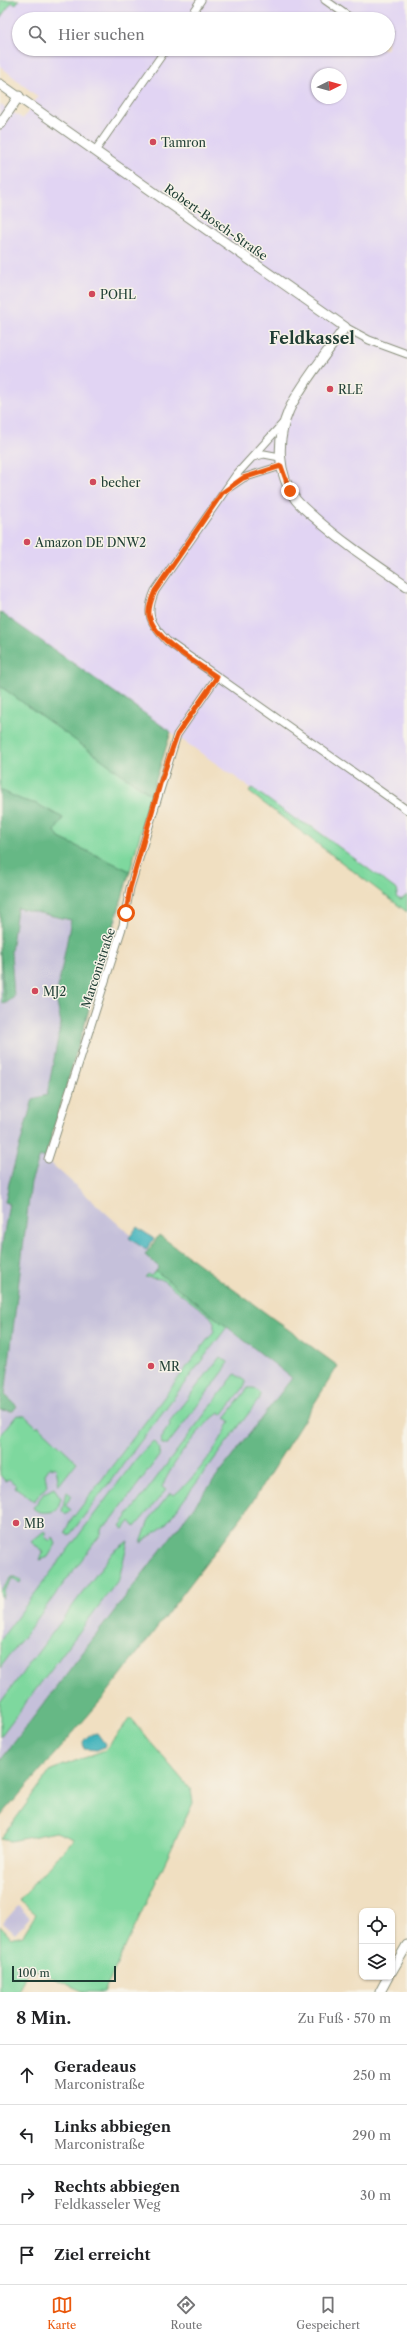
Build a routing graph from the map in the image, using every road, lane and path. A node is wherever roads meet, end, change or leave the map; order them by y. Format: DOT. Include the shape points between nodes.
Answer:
graph roads {
  1 [pos="201,0"];
  2 [pos="325,0"];
  3 [pos="193,12"];
  4 [pos="342,12"];
  5 [pos="161,56"];
  6 [pos="0,81"];
  7 [pos="0,84"];
  8 [pos="19,96"];
  9 [pos="0,124"];
  10 [pos="95,151"];
  11 [pos="345,327"];
  12 [pos="407,354"];
  13 [pos="285,421"];
  14 [pos="251,458"];
  15 [pos="281,462"];
  16 [pos="222,493"];
  17 [pos="407,586"];
  18 [pos="217,677"];
  19 [pos="407,810"];
  20 [pos="48,1159"];
  21 [pos="407,1945"];
  22 [pos="395,1966"];
  23 [pos="386,1980"];
  24 [pos="380,1992"];
  1 -- 3 [label="street"];
  2 -- 4 [label="street"];
  5 -- 10 [label="street"];
  6 -- 8 [label="street, Robert-Bosch-Straße"];
  7 -- 8 [label="street, Robert-Bosch-Straße"];
  8 -- 9 [label="street"];
  8 -- 10 [label="street, Robert-Bosch-Straße"];
  10 -- 11 [label="street, Robert-Bosch-Straße"];
  11 -- 12 [label="street, Robert-Bosch-Straße" via="369,340"];
  11 -- 13 [label="street" via="298,395"];
  13 -- 14 [label="street"];
  13 -- 15 [label="street" via="280,447"];
  14 -- 15 [label="street" via="264,454"];
  14 -- 16 [label="street"];
  15 -- 16 [label="street" via="243,478"];
  15 -- 17 [label="street" via="290,491 297,501 359,553"];
  16 -- 18 [label="street" via="155,591 149,609 152,623 167,641"];
  18 -- 19 [label="street"];
  18 -- 20 [label="street, Marconistraße" via="177,735 130,888 123,924"];
  21 -- 22 [label="street"];
  23 -- 24 [label="street"];
}
